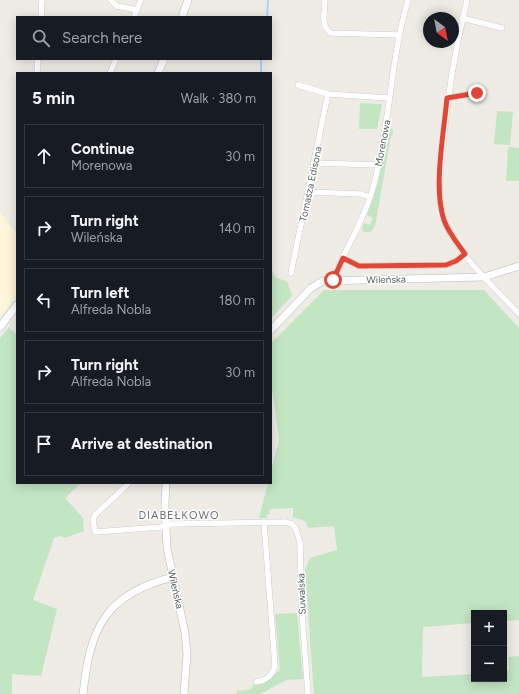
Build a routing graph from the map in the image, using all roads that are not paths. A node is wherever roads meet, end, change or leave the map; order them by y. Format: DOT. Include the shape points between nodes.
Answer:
graph roads {
  1 [pos="42,0"];
  2 [pos="111,0"];
  3 [pos="140,0"];
  4 [pos="188,0"];
  5 [pos="325,0"];
  6 [pos="408,0"];
  7 [pos="467,0"];
  8 [pos="137,10"];
  9 [pos="41,16"];
  10 [pos="134,16"];
  11 [pos="182,16"];
  12 [pos="462,18"];
  13 [pos="502,28"];
  14 [pos="399,35"];
  15 [pos="38,60"];
  16 [pos="116,60"];
  17 [pos="164,60"];
  18 [pos="37,72"];
  19 [pos="110,72"];
  20 [pos="158,72"];
  21 [pos="298,85"];
  22 [pos="477,93"];
  23 [pos="328,94"];
  24 [pos="389,98"];
  25 [pos="447,98"];
  26 [pos="315,163"];
  27 [pos="378,165"];
  28 [pos="309,192"];
  29 [pos="370,197"];
  30 [pos="465,254"];
  31 [pos="343,258"];
  32 [pos="519,266"];
  33 [pos="291,273"];
  34 [pos="484,277"];
  35 [pos="333,280"];
  36 [pos="16,306"];
  37 [pos="519,314"];
  38 [pos="0,327"];
  39 [pos="272,329"];
  40 [pos="128,484"];
  41 [pos="166,484"];
  42 [pos="264,522"];
  43 [pos="166,526"];
  44 [pos="173,578"];
  45 [pos="256,682"];
  46 [pos="83,694"];
  47 [pos="184,694"];
  48 [pos="308,694"];
  1 -- 9 [label="street"];
  2 -- 8 [label="street" via="117,6"];
  3 -- 8 [label="street"];
  4 -- 11 [label="street"];
  5 -- 14 [label="street" via="324,22 331,33"];
  6 -- 14 [label="street, Morenowa"];
  7 -- 12 [label="street"];
  8 -- 10 [label="street"];
  12 -- 13 [label="street"];
  12 -- 25 [label="street"];
  14 -- 24 [label="street, Morenowa"];
  15 -- 18 [label="street"];
  16 -- 19 [label="street"];
  17 -- 20 [label="street"];
  21 -- 23 [label="street"];
  22 -- 25 [label="street"];
  23 -- 24 [label="street"];
  23 -- 26 [label="street, Tomasza Edisona"];
  24 -- 27 [label="street, Morenowa"];
  25 -- 30 [label="street" via="440,180 441,206 449,231"];
  26 -- 27 [label="street"];
  26 -- 28 [label="street, Tomasza Edisona"];
  27 -- 29 [label="street, Morenowa"];
  28 -- 29 [label="street" via="361,194"];
  28 -- 33 [label="street, Tomasza Edisona"];
  29 -- 31 [label="street, Morenowa"];
  30 -- 31 [label="street, Wileńska" via="446,265 359,266"];
  30 -- 34 [label="street"];
  31 -- 35 [label="street, Morenowa"];
  32 -- 34 [label="street, Wileńska"];
  34 -- 35 [label="street, Wileńska"];
  34 -- 37 [label="street"];
  35 -- 39 [label="street, Wileńska" via="315,285"];
  36 -- 38 [label="street"];
  40 -- 43 [label="street, Suwalska" via="95,515 95,532"];
  41 -- 43 [label="street, Wileńska"];
  42 -- 43 [label="street, Suwalska"];
  42 -- 45 [label="street" via="275,666 273,673"];
  42 -- 48 [label="street, Suwalska" via="292,524 299,534"];
  43 -- 44 [label="street, Wileńska"];
  44 -- 46 [label="street" via="134,591 123,598 108,614 97,631 90,649"];
  44 -- 47 [label="street, Wileńska" via="187,654"];
}
